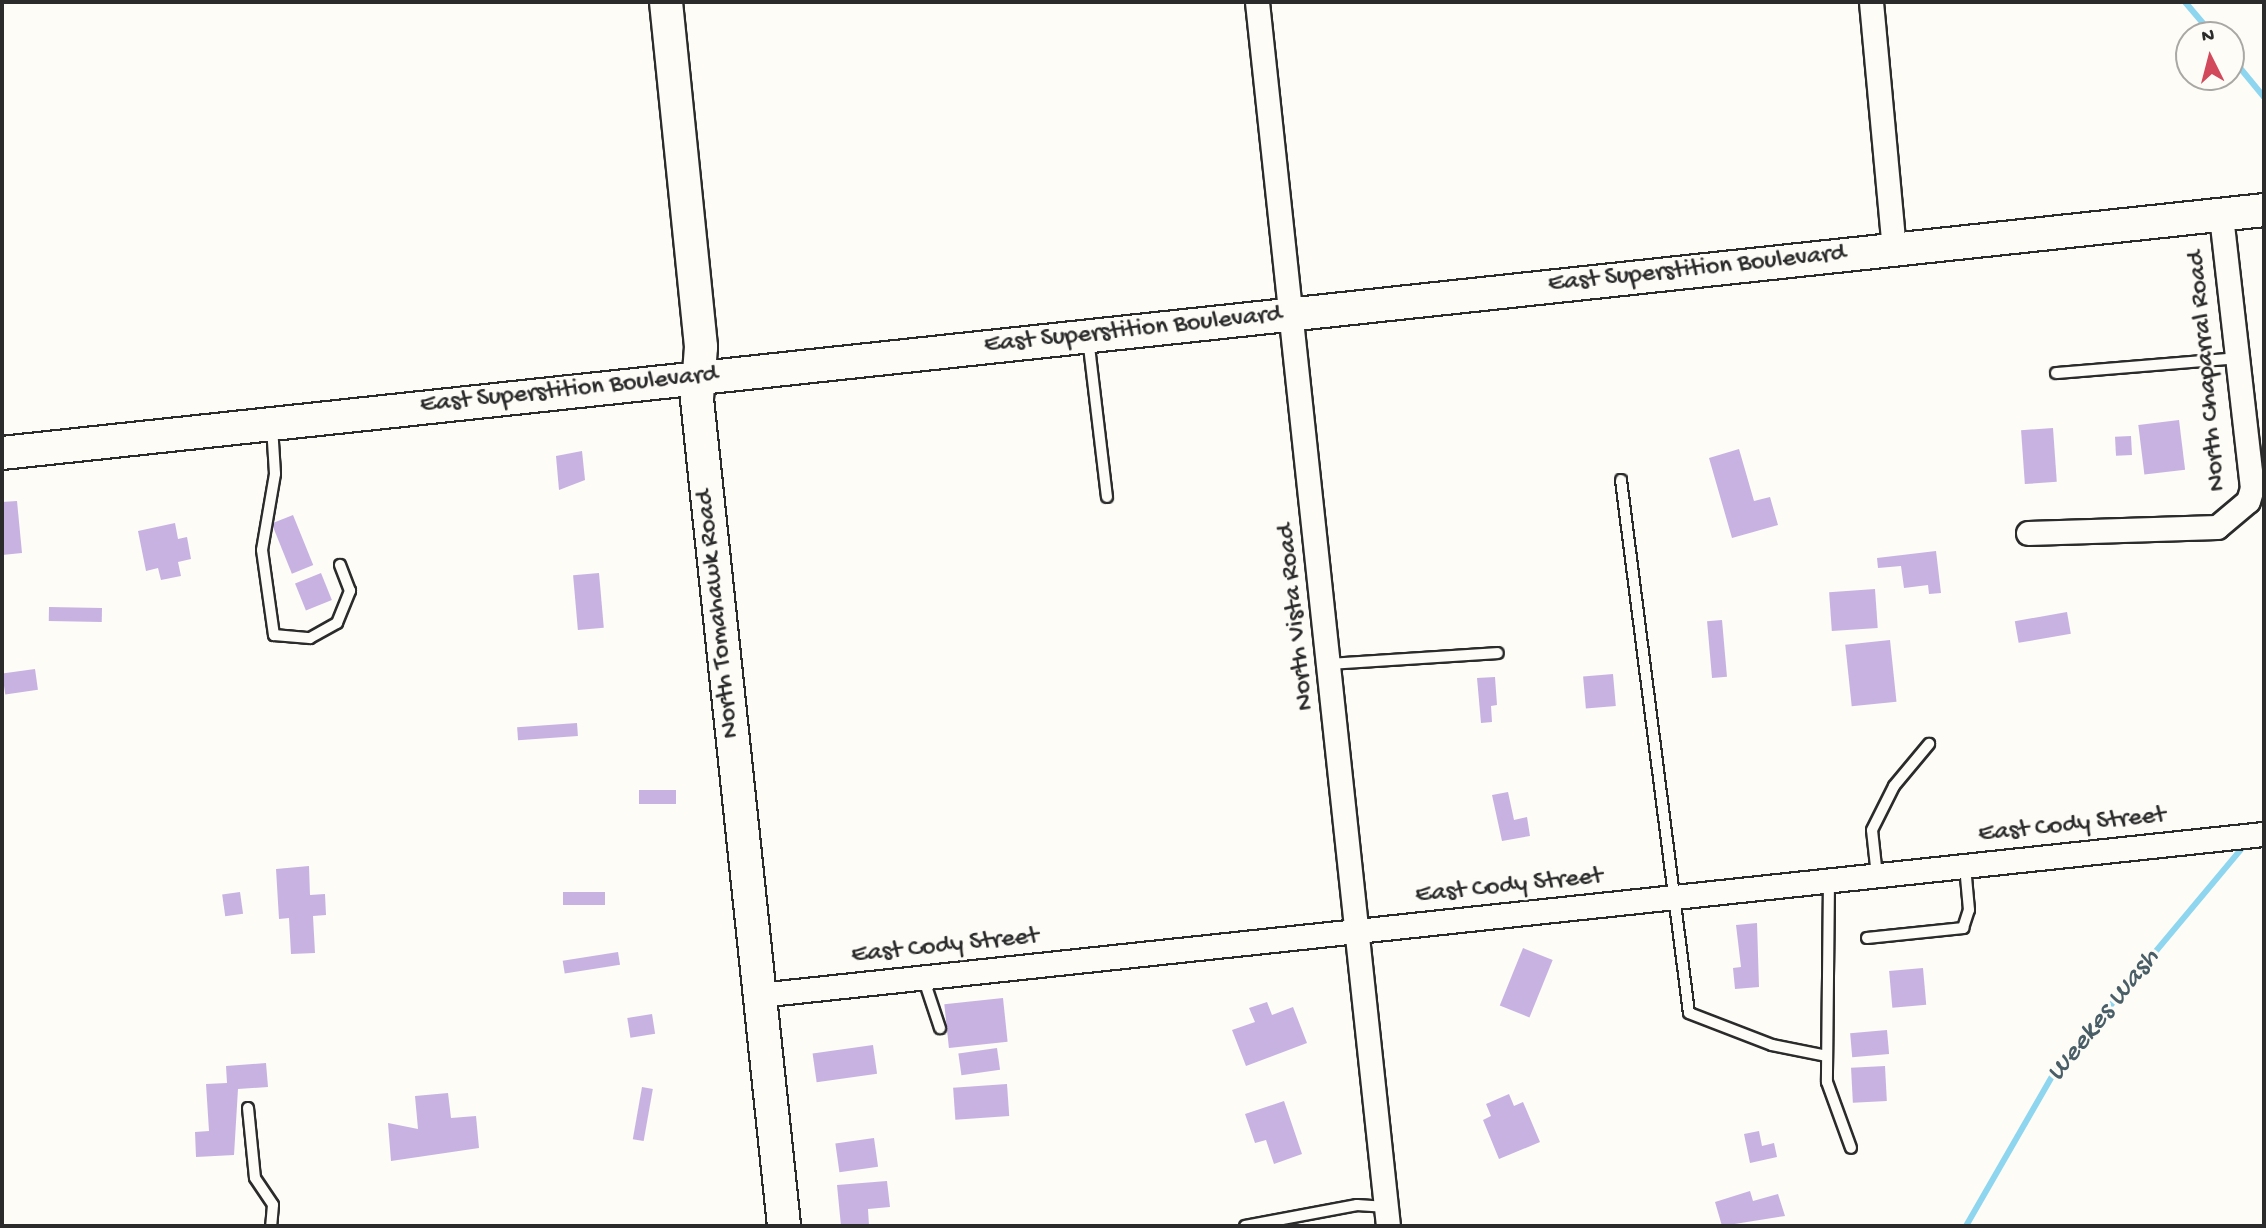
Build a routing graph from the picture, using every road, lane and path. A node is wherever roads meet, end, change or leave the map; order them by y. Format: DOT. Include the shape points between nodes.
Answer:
graph roads {
  1 [pos="666,2"];
  2 [pos="1256,2"];
  3 [pos="1871,2"];
  4 [pos="2264,210"];
  5 [pos="2221,215"];
  6 [pos="1894,249"];
  7 [pos="1292,314"];
  8 [pos="1087,335"];
  9 [pos="2237,358"];
  10 [pos="2056,373"];
  11 [pos="703,376"];
  12 [pos="272,423"];
  13 [pos="2,453"];
  14 [pos="1621,480"];
  15 [pos="1107,497"];
  16 [pos="2028,533"];
  17 [pos="340,565"];
  18 [pos="1498,653"];
  19 [pos="1330,664"];
  20 [pos="1929,744"];
  21 [pos="2264,834"];
  22 [pos="1965,866"];
  23 [pos="1877,876"];
  24 [pos="1829,881"];
  25 [pos="1675,897"];
  26 [pos="1359,932"];
  27 [pos="1867,938"];
  28 [pos="923,977"];
  29 [pos="759,995"];
  30 [pos="940,1028"];
  31 [pos="1827,1056"];
  32 [pos="248,1108"];
  33 [pos="1851,1148"];
  34 [pos="1388,1217"];
  35 [pos="271,1226"];
  36 [pos="784,1226"];
  37 [pos="1245,1226"];
  1 -- 11 [label="main road, North Tomahawk Road"];
  2 -- 7 [label="street, North Vista Road"];
  3 -- 6 [label="street"];
  4 -- 5 [label="main road, East Superstition Boulevard"];
  5 -- 6 [label="main road, East Superstition Boulevard"];
  5 -- 9 [label="street, North Chaparral Road"];
  6 -- 7 [label="main road, East Superstition Boulevard"];
  7 -- 8 [label="main road, East Superstition Boulevard"];
  7 -- 19 [label="street, North Vista Road"];
  8 -- 11 [label="main road, East Superstition Boulevard"];
  8 -- 15 [label="lane"];
  9 -- 10 [label="lane"];
  9 -- 16 [label="street, North Chaparral Road" via="2252,488 2240,511 2217,527"];
  11 -- 12 [label="main road, East Superstition Boulevard"];
  11 -- 29 [label="main road, North Tomahawk Road" via="697,399"];
  12 -- 13 [label="main road, East Superstition Boulevard"];
  12 -- 17 [label="lane" via="275,474 262,550 274,635 310,638 337,623 350,591"];
  14 -- 25 [label="lane"];
  18 -- 19 [label="lane"];
  19 -- 26 [label="street, North Vista Road"];
  20 -- 23 [label="lane" via="1894,786 1872,830"];
  21 -- 22 [label="street, East Cody Street"];
  22 -- 23 [label="street, East Cody Street"];
  22 -- 27 [label="lane" via="1969,909 1963,928"];
  23 -- 24 [label="street, East Cody Street"];
  24 -- 25 [label="street, East Cody Street"];
  24 -- 31 [label="lane"];
  25 -- 26 [label="street, East Cody Street"];
  25 -- 31 [label="lane" via="1689,1013 1772,1045"];
  26 -- 28 [label="street, East Cody Street"];
  26 -- 34 [label="street, North Vista Road"];
  28 -- 29 [label="street, East Cody Street"];
  28 -- 30 [label="lane"];
  29 -- 36 [label="main road, North Tomahawk Road"];
  31 -- 33 [label="lane" via="1827,1082"];
  32 -- 35 [label="lane" via="255,1178 273,1205"];
  34 -- 37 [label="lane" via="1357,1205"];
}
